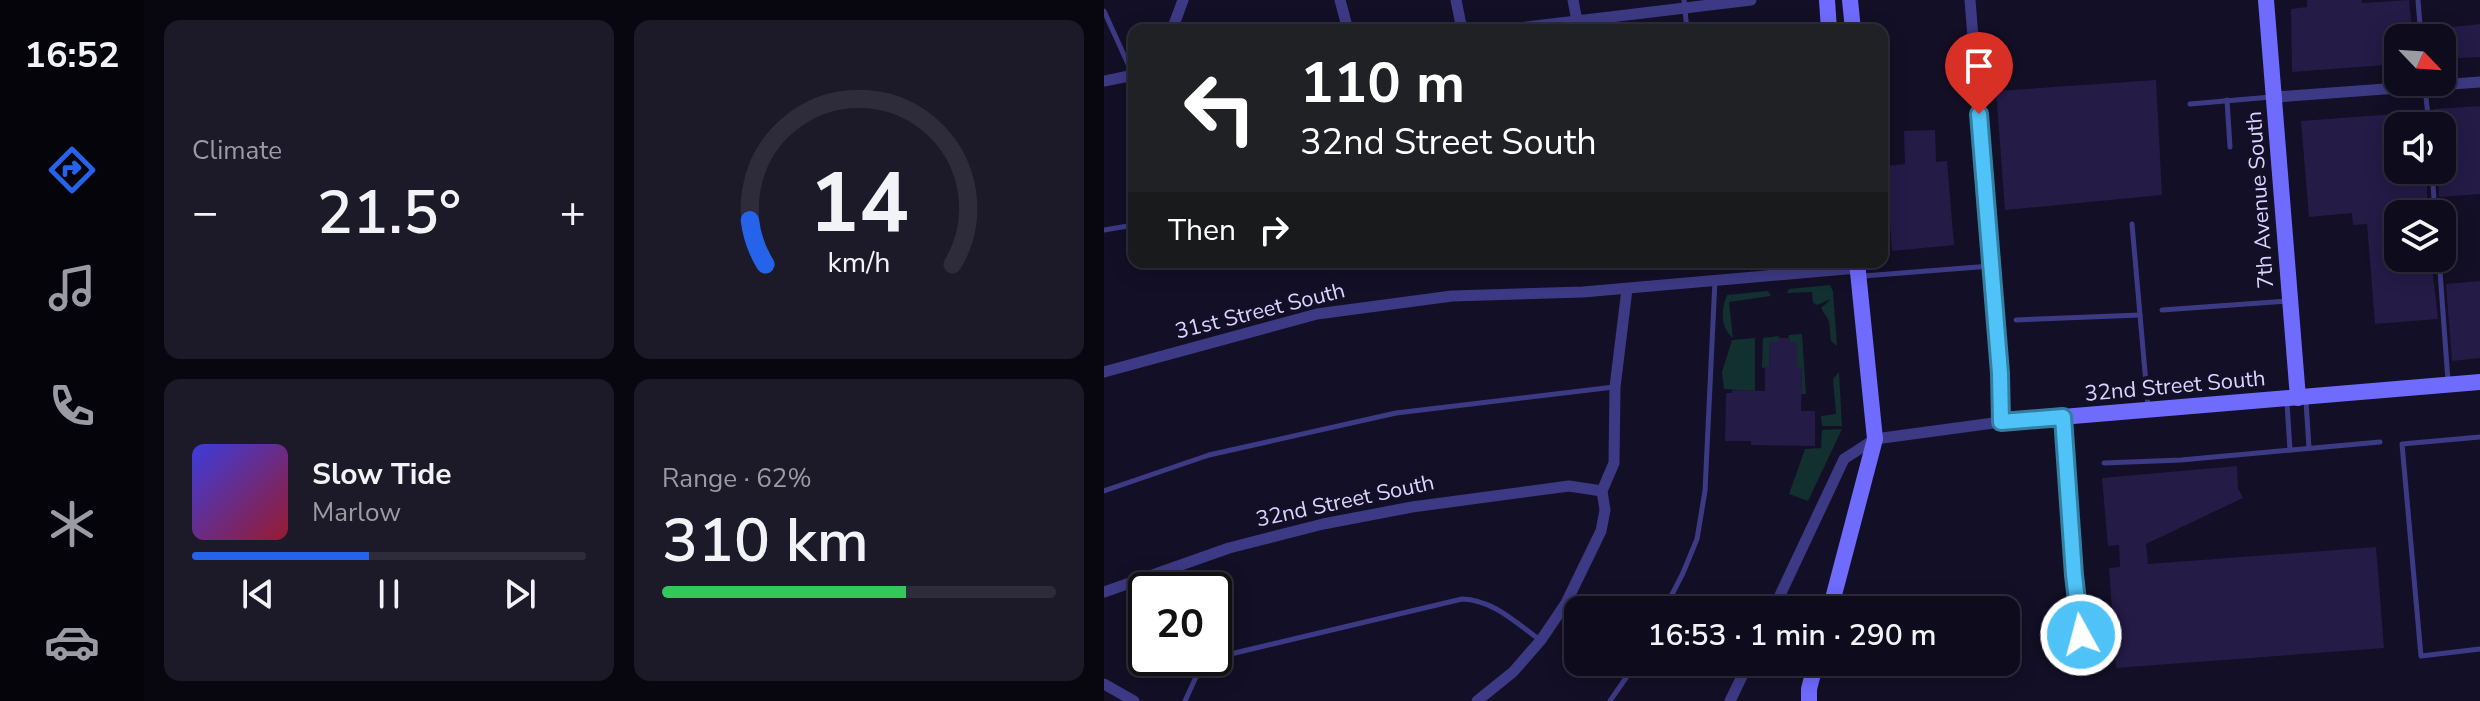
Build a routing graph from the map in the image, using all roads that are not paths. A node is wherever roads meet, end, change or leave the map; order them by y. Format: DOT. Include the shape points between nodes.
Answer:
graph roads {
  1 [pos="1183,0"];
  2 [pos="1340,0"];
  3 [pos="1456,0"];
  4 [pos="1573,0"];
  5 [pos="1751,0"];
  6 [pos="1827,0"];
  7 [pos="1850,0"];
  8 [pos="1970,0"];
  9 [pos="2266,0"];
  10 [pos="2418,0"];
  11 [pos="1684,4"];
  12 [pos="1104,11"];
  13 [pos="1577,21"];
  14 [pos="1174,24"];
  15 [pos="1346,24"];
  16 [pos="1461,24"];
  17 [pos="1569,24"];
  18 [pos="1686,24"];
  19 [pos="1829,24"];
  20 [pos="1852,24"];
  21 [pos="2420,24"];
  22 [pos="1128,62"];
  23 [pos="1128,76"];
  24 [pos="1104,81"];
  25 [pos="2480,82"];
  26 [pos="2456,83"];
  27 [pos="2384,88"];
  28 [pos="2276,97"];
  29 [pos="2227,100"];
  30 [pos="2190,104"];
  31 [pos="2230,147"];
  32 [pos="2132,224"];
  33 [pos="1128,226"];
  34 [pos="1104,230"];
  35 [pos="1991,266"];
  36 [pos="1770,268"];
  37 [pos="1858,269"];
  38 [pos="2440,272"];
  39 [pos="1770,275"];
  40 [pos="1715,279"];
  41 [pos="1627,289"];
  42 [pos="2289,301"];
  43 [pos="2162,310"];
  44 [pos="2140,315"];
  45 [pos="2016,320"];
  46 [pos="1104,372"];
  47 [pos="2480,382"];
  48 [pos="2449,384"];
  49 [pos="1615,387"];
  50 [pos="2297,398"];
  51 [pos="2148,409"];
  52 [pos="2063,417"];
  53 [pos="2001,422"];
  54 [pos="2480,437"];
  55 [pos="1875,439"];
  56 [pos="2380,442"];
  57 [pos="2309,448"];
  58 [pos="2290,450"];
  59 [pos="2104,463"];
  60 [pos="1104,491"];
  61 [pos="1602,491"];
  62 [pos="1104,592"];
  63 [pos="1671,596"];
  64 [pos="1780,596"];
  65 [pos="1834,596"];
  66 [pos="1541,640"];
  67 [pos="2480,649"];
  68 [pos="2085,665"];
  69 [pos="1627,676"];
  70 [pos="1742,676"];
  71 [pos="1812,676"];
  72 [pos="1104,684"];
  73 [pos="1134,701"];
  74 [pos="1185,701"];
  75 [pos="1477,701"];
  76 [pos="1610,701"];
  77 [pos="1730,701"];
  78 [pos="1809,701"];
  1 -- 14 [label="street"];
  2 -- 15 [label="street"];
  3 -- 16 [label="street"];
  4 -- 13 [label="street"];
  5 -- 11 [label="street"];
  6 -- 19 [label="street"];
  7 -- 20 [label="street"];
  8 -- 35 [label="street"];
  9 -- 28 [label="street, 7th Avenue South"];
  10 -- 21 [label="lane"];
  11 -- 13 [label="street"];
  11 -- 18 [label="lane"];
  12 -- 22 [label="lane"];
  13 -- 17 [label="street"];
  23 -- 24 [label="street"];
  25 -- 26 [label="street"];
  27 -- 28 [label="street"];
  28 -- 29 [label="lane"];
  28 -- 42 [label="street, 7th Avenue South"];
  29 -- 30 [label="lane"];
  29 -- 31 [label="lane"];
  32 -- 44 [label="lane"];
  33 -- 34 [label="lane"];
  35 -- 37 [label="lane"];
  35 -- 53 [label="street"];
  36 -- 39 [label="lane"];
  37 -- 39 [label="street, 31st Street South"];
  37 -- 55 [label="street"];
  38 -- 48 [label="lane"];
  39 -- 40 [label="street, 31st Street South"];
  40 -- 41 [label="street, 31st Street South"];
  40 -- 63 [label="lane" via="1705,491 1697,539"];
  41 -- 46 [label="street, 31st Street South" via="1452,296 1317,314"];
  41 -- 49 [label="street"];
  42 -- 43 [label="lane"];
  42 -- 50 [label="street, 7th Avenue South"];
  44 -- 45 [label="lane"];
  44 -- 51 [label="lane"];
  47 -- 48 [label="street, 32nd Street South"];
  48 -- 50 [label="street, 32nd Street South"];
  49 -- 60 [label="lane" via="1396,413 1209,455"];
  49 -- 61 [label="street" via="1614,463"];
  50 -- 51 [label="street, 32nd Street South"];
  50 -- 57 [label="lane"];
  50 -- 58 [label="lane"];
  51 -- 52 [label="street, 32nd Street South"];
  52 -- 53 [label="street, 32nd Street South"];
  52 -- 68 [label="lane"];
  53 -- 55 [label="street, 32nd Street South"];
  54 -- 67 [label="lane" via="2402,444 2421,656"];
  55 -- 64 [label="street" via="1844,459"];
  55 -- 65 [label="street"];
  56 -- 57 [label="lane"];
  57 -- 58 [label="lane"];
  58 -- 59 [label="lane"];
  61 -- 62 [label="street, 32nd Street South" via="1569,486 1323,524 1229,548"];
  61 -- 66 [label="street" via="1601,531 1566,603"];
  66 -- 74 [label="lane" via="1493,606 1462,599 1218,657 1201,666"];
  66 -- 75 [label="street"];
  69 -- 76 [label="lane"];
  70 -- 77 [label="street"];
  71 -- 78 [label="street"];
  72 -- 73 [label="street"];
}
